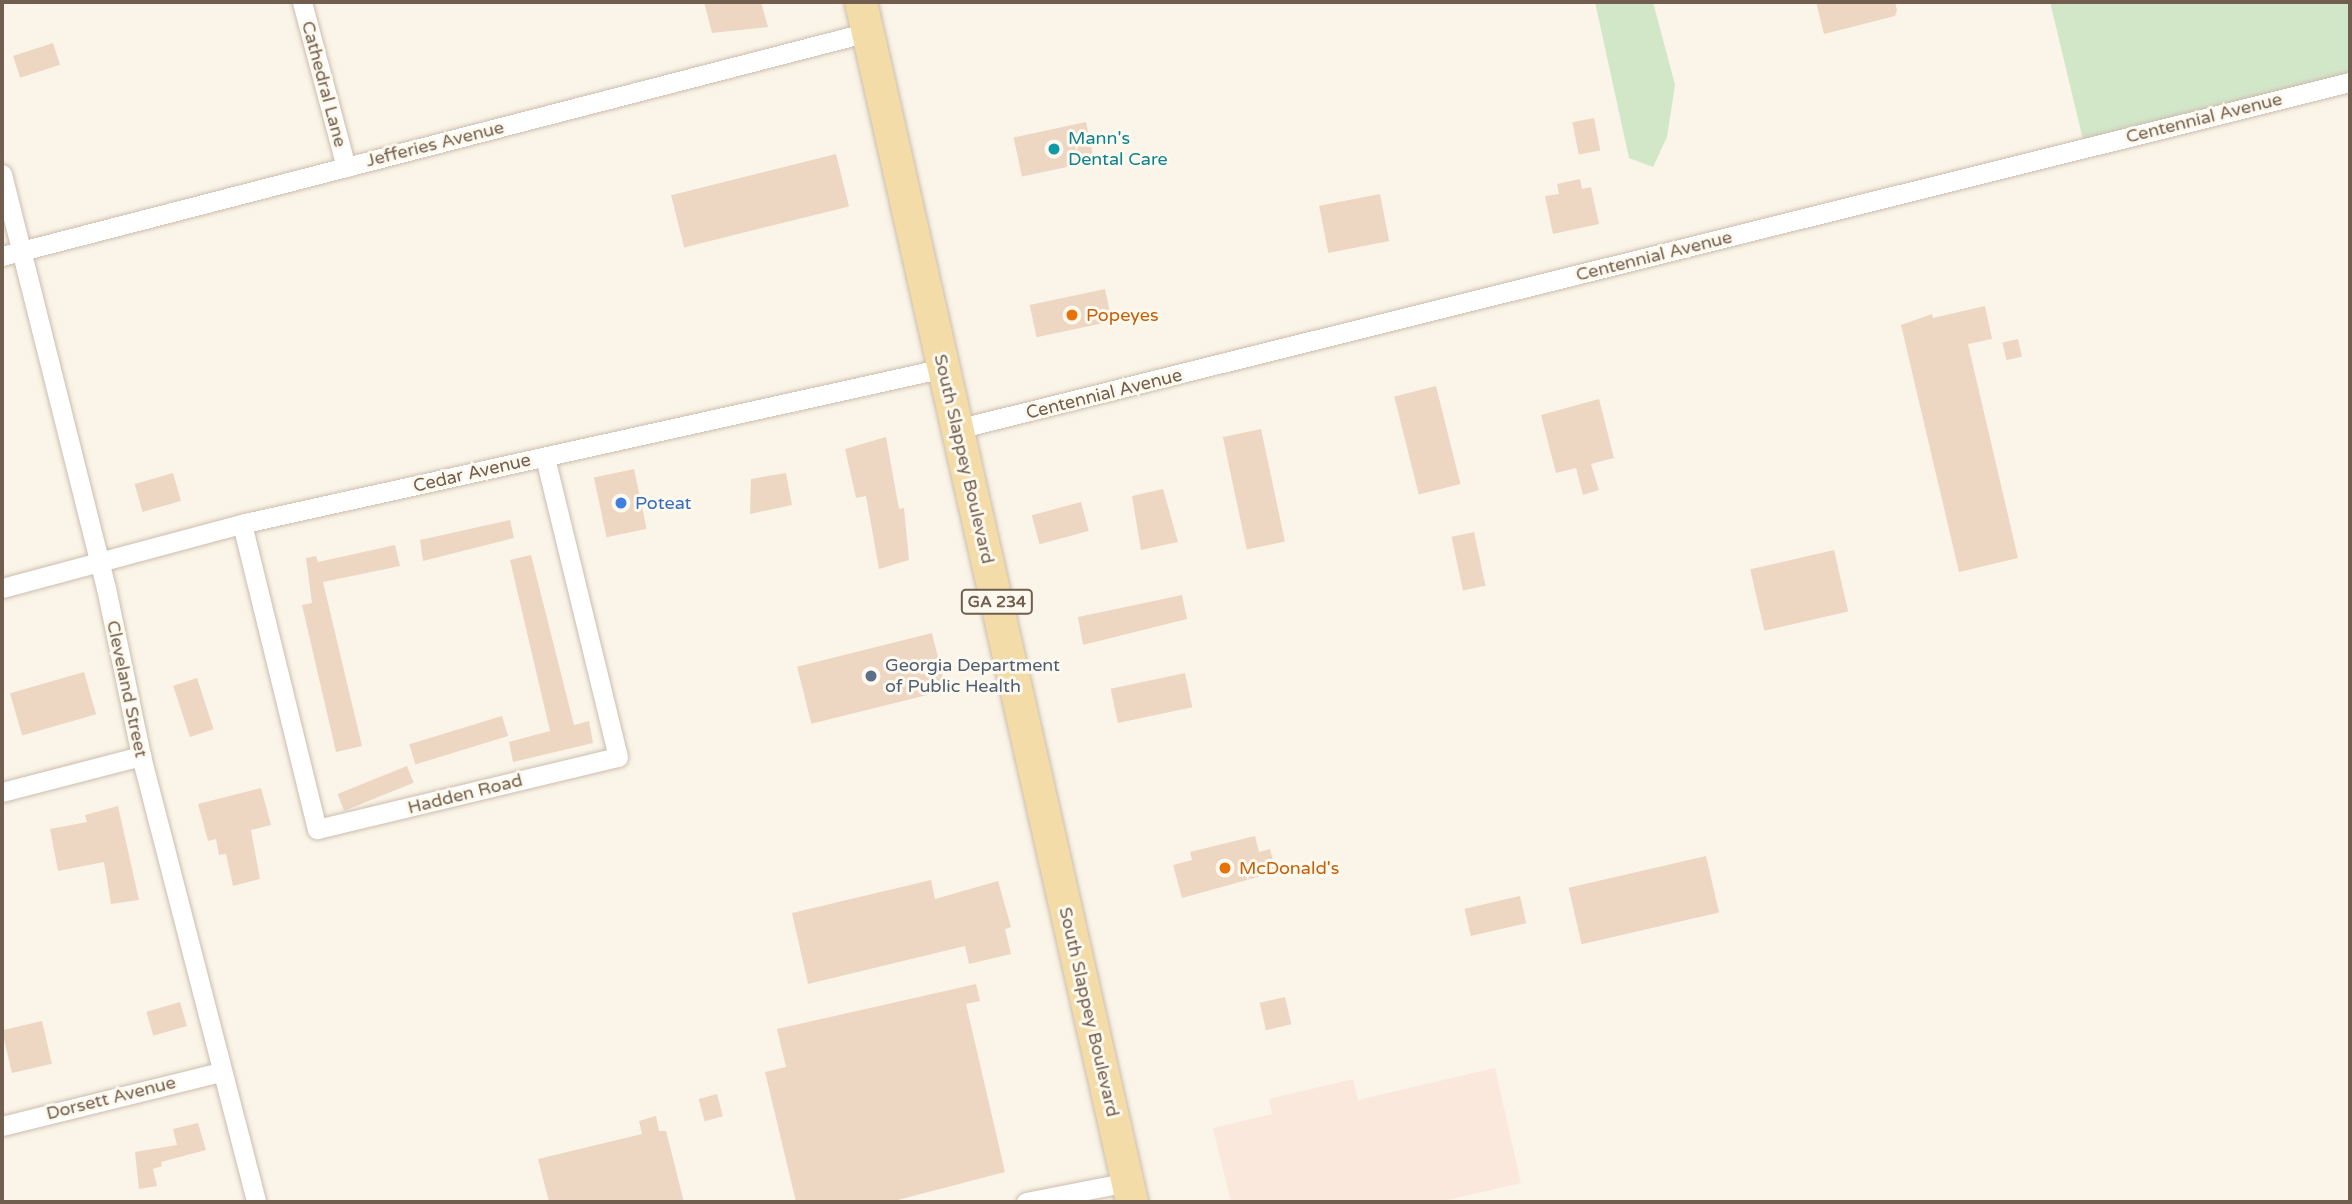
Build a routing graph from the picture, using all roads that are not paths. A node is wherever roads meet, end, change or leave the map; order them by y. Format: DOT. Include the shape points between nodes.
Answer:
graph roads {
  1 [pos="302,2"];
  2 [pos="865,17"];
  3 [pos="2350,82"];
  4 [pos="346,167"];
  5 [pos="2,174"];
  6 [pos="11,254"];
  7 [pos="944,368"];
  8 [pos="957,429"];
  9 [pos="545,457"];
  10 [pos="242,524"];
  11 [pos="100,563"];
  12 [pos="2,588"];
  13 [pos="141,756"];
  14 [pos="2,792"];
  15 [pos="222,1072"];
  16 [pos="2,1126"];
  17 [pos="1130,1192"];
  18 [pos="256,1202"];
  19 [pos="1026,1202"];
  1 -- 4 [label="street, Cathedral Lane"];
  2 -- 4 [label="street, Jefferies Avenue"];
  2 -- 7 [label="main road, South Slappey Boulevard / GA 234"];
  3 -- 8 [label="street, Centennial Avenue"];
  4 -- 6 [label="street, Jefferies Avenue"];
  5 -- 6 [label="street, Cleveland Street"];
  6 -- 11 [label="street, Cleveland Street"];
  7 -- 8 [label="main road, South Slappey Boulevard / GA 234"];
  7 -- 9 [label="street, Cedar Avenue"];
  8 -- 17 [label="main road, South Slappey Boulevard / GA 234"];
  9 -- 10 [label="street, Cedar Avenue"];
  9 -- 10 [label="street, Hadden Road" via="618,757 317,830"];
  10 -- 11 [label="street, Cedar Avenue"];
  11 -- 12 [label="street, Cedar Avenue"];
  11 -- 13 [label="street, Cleveland Street"];
  13 -- 14 [label="street"];
  13 -- 15 [label="street, Cleveland Street"];
  15 -- 16 [label="street, Dorsett Avenue"];
  15 -- 18 [label="street, Cleveland Street"];
  17 -- 19 [label="street"];
}
